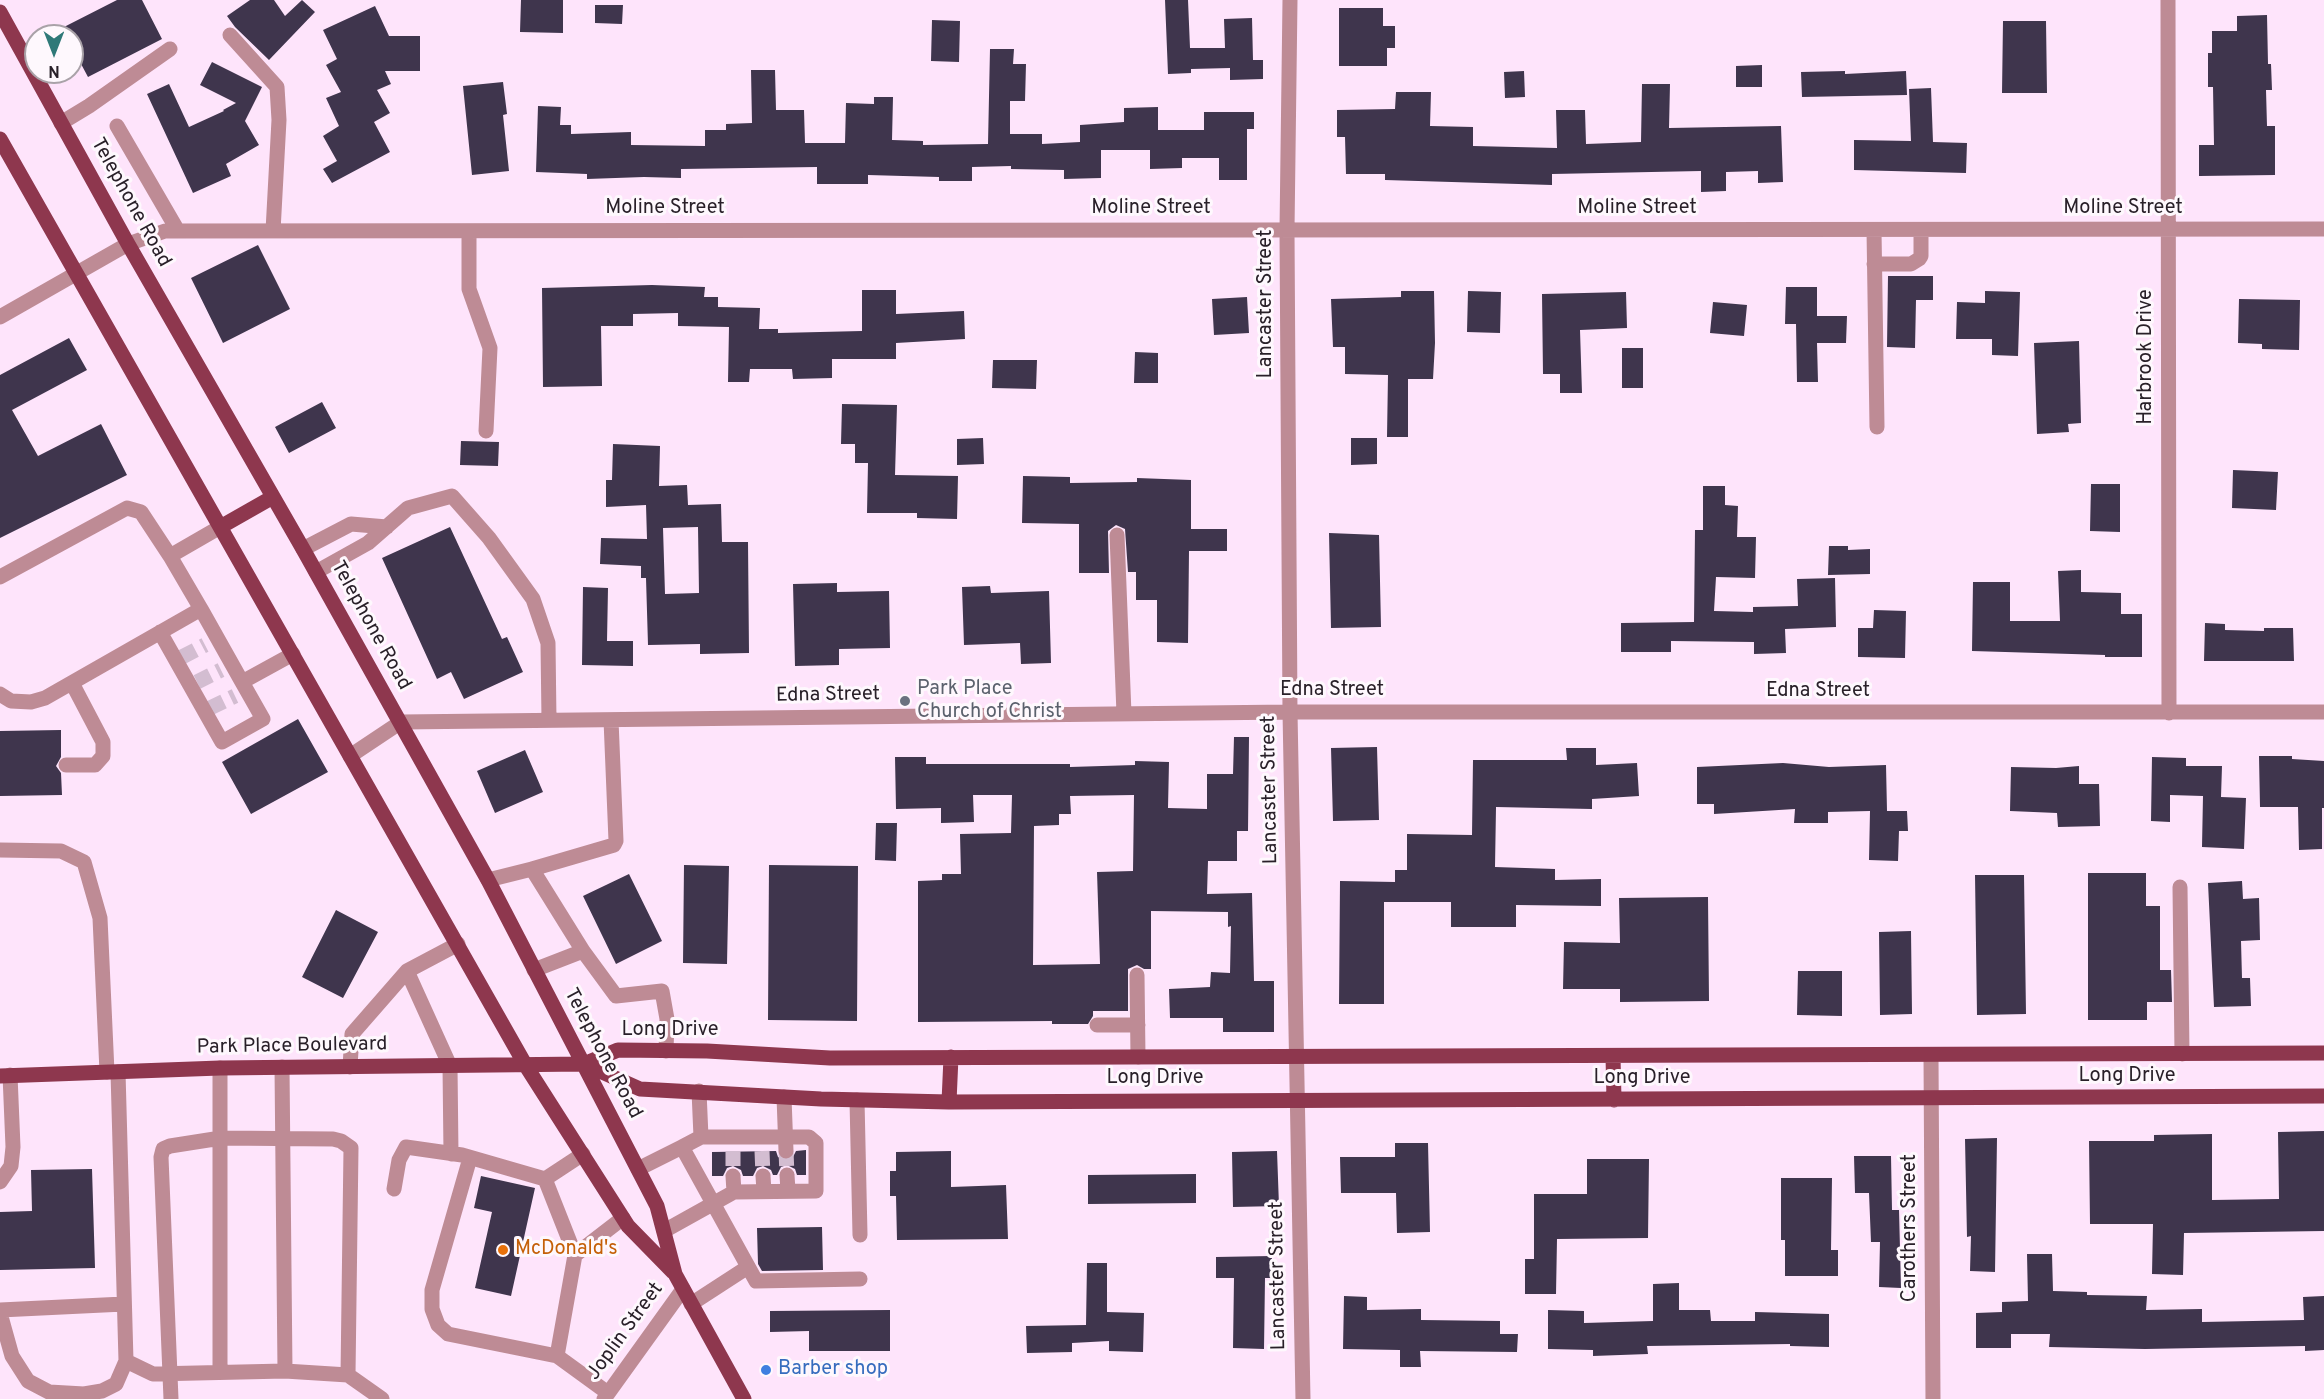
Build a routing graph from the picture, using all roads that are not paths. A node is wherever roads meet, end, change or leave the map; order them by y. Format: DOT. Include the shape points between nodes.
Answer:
graph roads {
  1 [pos="1290,0"];
  2 [pos="2168,0"];
  3 [pos="0,12"];
  4 [pos="230,35"];
  5 [pos="170,49"];
  6 [pos="61,123"];
  7 [pos="117,126"];
  8 [pos="0,138"];
  9 [pos="2324,229"];
  10 [pos="1287,230"];
  11 [pos="1874,230"];
  12 [pos="1921,230"];
  13 [pos="2168,230"];
  14 [pos="178,231"];
  15 [pos="273,231"];
  16 [pos="469,231"];
  17 [pos="128,244"];
  18 [pos="1874,264"];
  19 [pos="76,274"];
  20 [pos="0,317"];
  21 [pos="1877,427"];
  22 [pos="486,431"];
  23 [pos="273,497"];
  24 [pos="222,526"];
  25 [pos="387,527"];
  26 [pos="1117,535"];
  27 [pos="303,549"];
  28 [pos="171,556"];
  29 [pos="316,572"];
  30 [pos="0,577"];
  31 [pos="201,609"];
  32 [pos="160,633"];
  33 [pos="293,654"];
  34 [pos="72,683"];
  35 [pos="241,689"];
  36 [pos="0,694"];
  37 [pos="1290,712"];
  38 [pos="2324,712"];
  39 [pos="2169,713"];
  40 [pos="1124,714"];
  41 [pos="549,720"];
  42 [pos="611,720"];
  43 [pos="401,722"];
  44 [pos="350,756"];
  45 [pos="66,765"];
  46 [pos="0,850"];
  47 [pos="532,869"];
  48 [pos="488,880"];
  49 [pos="2180,887"];
  50 [pos="458,944"];
  51 [pos="583,951"];
  52 [pos="534,970"];
  53 [pos="407,971"];
  54 [pos="1137,975"];
  55 [pos="1097,1026"];
  56 [pos="1138,1026"];
  57 [pos="666,1051"];
  58 [pos="2324,1053"];
  59 [pos="2182,1054"];
  60 [pos="1295,1056"];
  61 [pos="1614,1056"];
  62 [pos="1931,1056"];
  63 [pos="951,1057"];
  64 [pos="1138,1057"];
  65 [pos="584,1064"];
  66 [pos="450,1066"];
  67 [pos="526,1066"];
  68 [pos="282,1067"];
  69 [pos="350,1067"];
  70 [pos="220,1068"];
  71 [pos="112,1072"];
  72 [pos="5,1075"];
  73 [pos="699,1091"];
  74 [pos="2324,1096"];
  75 [pos="784,1097"];
  76 [pos="1296,1099"];
  77 [pos="1931,1099"];
  78 [pos="857,1100"];
  79 [pos="1614,1100"];
  80 [pos="949,1102"];
  81 [pos="701,1137"];
  82 [pos="221,1138"];
  83 [pos="283,1138"];
  84 [pos="786,1144"];
  85 [pos="682,1147"];
  86 [pos="451,1154"];
  87 [pos="583,1154"];
  88 [pos="470,1158"];
  89 [pos="638,1169"];
  90 [pos="787,1175"];
  91 [pos="733,1176"];
  92 [pos="763,1176"];
  93 [pos="545,1179"];
  94 [pos="0,1182"];
  95 [pos="394,1189"];
  96 [pos="764,1191"];
  97 [pos="788,1191"];
  98 [pos="734,1192"];
  99 [pos="712,1203"];
  100 [pos="623,1218"];
  101 [pos="664,1231"];
  102 [pos="860,1235"];
  103 [pos="575,1255"];
  104 [pos="748,1267"];
  105 [pos="675,1274"];
  106 [pos="860,1279"];
  107 [pos="683,1289"];
  108 [pos="124,1304"];
  109 [pos="691,1304"];
  110 [pos="0,1311"];
  111 [pos="557,1356"];
  112 [pos="126,1361"];
  113 [pos="285,1371"];
  114 [pos="220,1372"];
  115 [pos="170,1373"];
  116 [pos="348,1374"];
  117 [pos="28,1381"];
  118 [pos="606,1396"];
  119 [pos="28,1399"];
  120 [pos="171,1399"];
  121 [pos="382,1399"];
  122 [pos="744,1399"];
  123 [pos="1303,1399"];
  124 [pos="1933,1399"];
  1 -- 10 [label="street, Lancaster Street"];
  2 -- 13 [label="street, Harbrook Drive"];
  3 -- 6 [label="main road, Telephone Road"];
  4 -- 15 [label="street" via="277,87"];
  5 -- 6 [label="street"];
  6 -- 17 [label="main road, Telephone Road"];
  7 -- 14 [label="street"];
  8 -- 19 [label="main road, Telephone Road"];
  9 -- 13 [label="street, Moline Street"];
  10 -- 11 [label="street, Moline Street"];
  10 -- 16 [label="street, Moline Street"];
  10 -- 37 [label="street, Lancaster Street"];
  11 -- 12 [label="street, Moline Street"];
  11 -- 18 [label="street"];
  12 -- 13 [label="street, Moline Street"];
  12 -- 18 [label="street" via="1919,259 1911,264"];
  13 -- 39 [label="street, Harbrook Drive"];
  14 -- 15 [label="street, Moline Street"];
  14 -- 17 [label="street, Moline Street" via="165,231"];
  15 -- 16 [label="street, Moline Street"];
  16 -- 22 [label="street" via="469,289 490,348"];
  17 -- 19 [label="street, Moline Street"];
  17 -- 23 [label="main road, Telephone Road"];
  18 -- 21 [label="street"];
  19 -- 20 [label="street, Moline Street"];
  19 -- 24 [label="main road, Telephone Road"];
  23 -- 24 [label="main road"];
  23 -- 27 [label="main road, Telephone Road"];
  24 -- 28 [label="street"];
  24 -- 33 [label="main road, Telephone Road"];
  25 -- 27 [label="street" via="351,524"];
  25 -- 29 [label="street" via="368,543"];
  25 -- 41 [label="street" via="408,508 452,496 460,503 533,600 548,643"];
  26 -- 40 [label="street"];
  27 -- 29 [label="main road, Telephone Road"];
  28 -- 30 [label="street" via="141,512 127,508"];
  28 -- 31 [label="street"];
  29 -- 43 [label="main road, Telephone Road"];
  31 -- 32 [label="street"];
  31 -- 35 [label="street" via="211,642"];
  32 -- 34 [label="street"];
  32 -- 35 [label="street" via="194,684 222,742 263,719"];
  33 -- 35 [label="street"];
  33 -- 44 [label="main road, Telephone Road"];
  34 -- 36 [label="street" via="31,702 11,701"];
  34 -- 45 [label="street" via="103,742 103,756 95,765"];
  37 -- 39 [label="street, Edna Street"];
  37 -- 40 [label="street, Edna Street"];
  37 -- 60 [label="street, Lancaster Street"];
  38 -- 39 [label="street, Edna Street"];
  40 -- 42 [label="street, Edna Street"];
  41 -- 42 [label="street, Edna Street"];
  41 -- 43 [label="street, Edna Street"];
  42 -- 47 [label="street" via="614,845"];
  43 -- 44 [label="street"];
  43 -- 48 [label="main road, Telephone Road"];
  44 -- 50 [label="main road, Telephone Road"];
  46 -- 71 [label="street" via="62,851 84,862 100,918 104,1016"];
  47 -- 48 [label="street"];
  47 -- 51 [label="street"];
  48 -- 52 [label="main road, Telephone Road"];
  49 -- 59 [label="street"];
  50 -- 53 [label="street"];
  50 -- 67 [label="main road, Telephone Road"];
  51 -- 52 [label="street"];
  51 -- 57 [label="street" via="616,996 662,992 667,1019"];
  52 -- 65 [label="main road, Telephone Road"];
  53 -- 66 [label="street"];
  53 -- 69 [label="street" via="352,1034"];
  54 -- 56 [label="street"];
  55 -- 56 [label="street"];
  56 -- 64 [label="street"];
  57 -- 63 [label="main road, Long Drive" via="830,1058"];
  57 -- 65 [label="main road, Long Drive" via="618,1050"];
  58 -- 59 [label="main road, Long Drive"];
  59 -- 62 [label="main road, Long Drive"];
  60 -- 61 [label="main road, Long Drive"];
  60 -- 64 [label="main road, Long Drive"];
  60 -- 76 [label="street, Lancaster Street"];
  61 -- 62 [label="main road, Long Drive"];
  61 -- 79 [label="main road"];
  62 -- 77 [label="street, Carothers Street"];
  63 -- 64 [label="main road, Long Drive"];
  63 -- 80 [label="main road"];
  65 -- 67 [label="main road, Park Place Boulevard"];
  65 -- 73 [label="main road, Long Drive" via="640,1089"];
  65 -- 89 [label="main road, Telephone Road"];
  66 -- 67 [label="main road, Park Place Boulevard"];
  66 -- 69 [label="main road, Park Place Boulevard"];
  66 -- 86 [label="street"];
  67 -- 87 [label="main road, Telephone Road"];
  68 -- 69 [label="main road, Park Place Boulevard"];
  68 -- 70 [label="main road, Park Place Boulevard"];
  68 -- 83 [label="street"];
  70 -- 71 [label="main road, Park Place Boulevard"];
  70 -- 82 [label="street"];
  71 -- 72 [label="main road, Park Place Boulevard"];
  71 -- 108 [label="street"];
  72 -- 94 [label="street" via="14,1147 11,1166"];
  73 -- 75 [label="main road, Long Drive"];
  73 -- 81 [label="street"];
  74 -- 77 [label="main road, Long Drive"];
  75 -- 78 [label="main road, Long Drive"];
  75 -- 84 [label="street"];
  76 -- 79 [label="main road, Long Drive"];
  76 -- 80 [label="main road, Long Drive"];
  76 -- 123 [label="street, Lancaster Street"];
  77 -- 79 [label="main road, Long Drive"];
  77 -- 124 [label="street, Carothers Street"];
  78 -- 80 [label="main road, Long Drive"];
  78 -- 102 [label="street"];
  81 -- 84 [label="street" via="732,1144"];
  81 -- 85 [label="street"];
  82 -- 83 [label="street"];
  82 -- 114 [label="street"];
  82 -- 115 [label="street" via="170,1146 163,1149 161,1157"];
  83 -- 113 [label="street"];
  83 -- 116 [label="street" via="333,1139 351,1148"];
  84 -- 97 [label="street" via="809,1137 816,1143 816,1191"];
  85 -- 89 [label="street"];
  85 -- 99 [label="street"];
  86 -- 88 [label="street"];
  86 -- 95 [label="street" via="406,1147 399,1160"];
  87 -- 93 [label="street"];
  87 -- 100 [label="main road, Telephone Road"];
  88 -- 93 [label="street"];
  88 -- 111 [label="street" via="432,1290 432,1309 438,1325 448,1334"];
  89 -- 101 [label="main road, Telephone Road" via="657,1206"];
  90 -- 97 [label="street"];
  91 -- 98 [label="street"];
  92 -- 96 [label="street"];
  93 -- 103 [label="street"];
  96 -- 97 [label="street"];
  96 -- 98 [label="street"];
  98 -- 99 [label="street"];
  99 -- 101 [label="street"];
  99 -- 104 [label="street"];
  100 -- 103 [label="street"];
  100 -- 105 [label="main road, Telephone Road"];
  101 -- 105 [label="main road, Telephone Road"];
  103 -- 111 [label="street"];
  104 -- 106 [label="street" via="756,1281"];
  104 -- 109 [label="street"];
  105 -- 107 [label="main road, Telephone Road"];
  107 -- 109 [label="main road, Telephone Road"];
  107 -- 118 [label="street, Joplin Street"];
  108 -- 110 [label="street"];
  108 -- 112 [label="street"];
  109 -- 122 [label="main road, Telephone Road"];
  110 -- 117 [label="street" via="12,1356"];
  111 -- 118 [label="street"];
  112 -- 115 [label="street" via="153,1374"];
  112 -- 117 [label="street" via="116,1384 102,1391 49,1392"];
  113 -- 114 [label="street"];
  113 -- 116 [label="street"];
  114 -- 115 [label="street"];
  115 -- 120 [label="street"];
  116 -- 121 [label="street"];
  117 -- 119 [label="street"];
}
